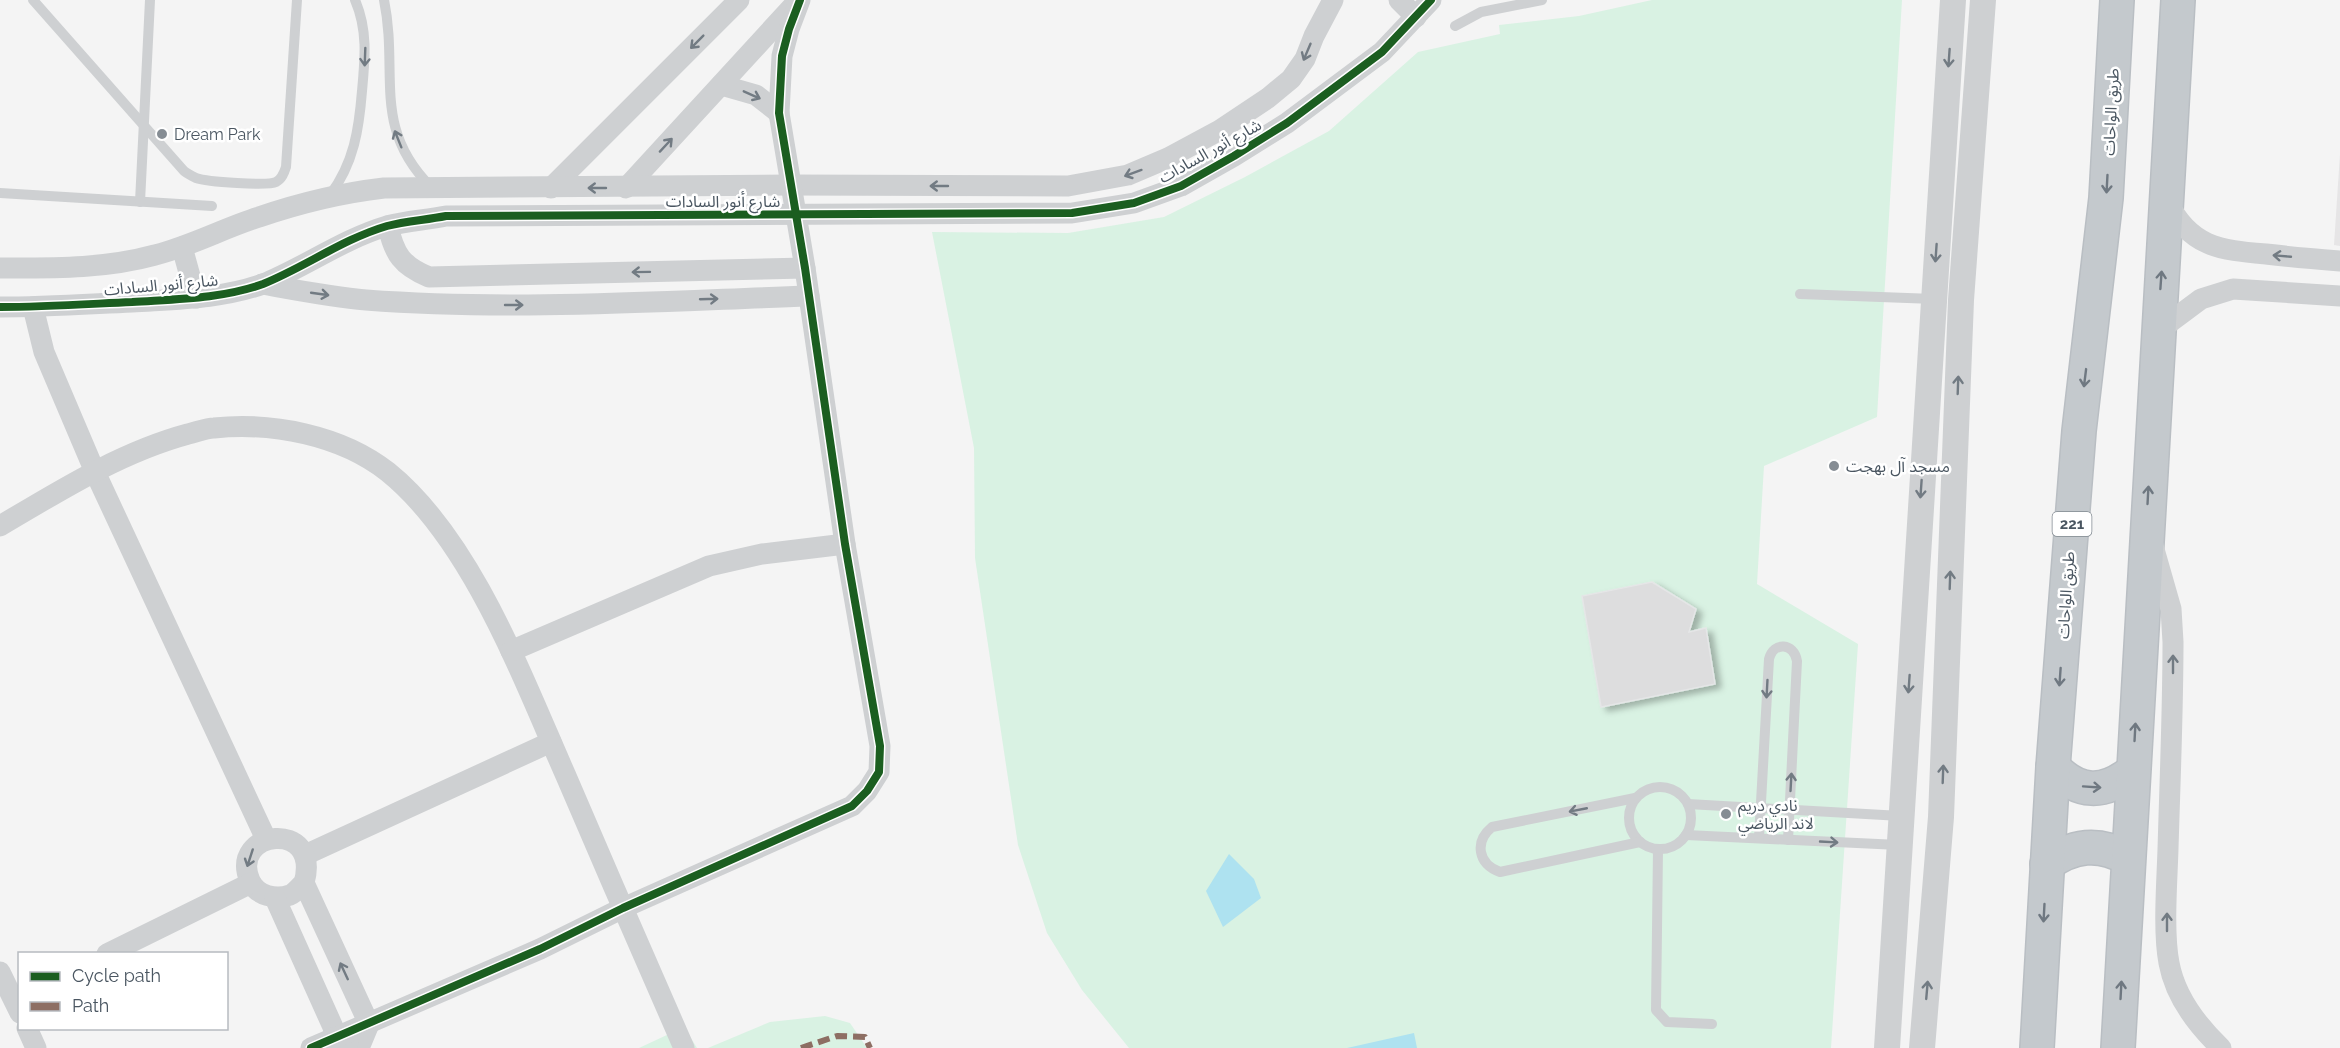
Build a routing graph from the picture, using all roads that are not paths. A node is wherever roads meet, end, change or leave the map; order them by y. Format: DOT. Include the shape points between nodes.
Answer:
graph roads {
  1 [pos="33,0"];
  2 [pos="150,0"];
  3 [pos="297,0"];
  4 [pos="355,0"];
  5 [pos="384,0"];
  6 [pos="739,0"];
  7 [pos="799,0"];
  8 [pos="1333,0"];
  9 [pos="1399,0"];
  10 [pos="1431,0"];
  11 [pos="1542,0"];
  12 [pos="1953,0"];
  13 [pos="1983,0"];
  14 [pos="2117,0"];
  15 [pos="2178,0"];
  16 [pos="1416,17"];
  17 [pos="1455,26"];
  18 [pos="721,85"];
  19 [pos="779,113"];
  20 [pos="144,125"];
  21 [pos="791,185"];
  22 [pos="431,187"];
  23 [pos="551,188"];
  24 [pos="626,188"];
  25 [pos="0,193"];
  26 [pos="328,197"];
  27 [pos="2166,200"];
  28 [pos="140,202"];
  29 [pos="212,206"];
  30 [pos="796,214"];
  31 [pos="388,226"];
  32 [pos="182,247"];
  33 [pos="2340,261"];
  34 [pos="0,268"];
  35 [pos="805,268"];
  36 [pos="429,277"];
  37 [pos="262,284"];
  38 [pos="1800,294"];
  39 [pos="809,296"];
  40 [pos="2340,296"];
  41 [pos="196,298"];
  42 [pos="1947,300"];
  43 [pos="429,303"];
  44 [pos="0,307"];
  45 [pos="33,307"];
  46 [pos="2158,331"];
  47 [pos="95,472"];
  48 [pos="0,526"];
  49 [pos="2146,528"];
  50 [pos="845,544"];
  51 [pos="511,651"];
  52 [pos="551,742"];
  53 [pos="2053,767"];
  54 [pos="2133,771"];
  55 [pos="1635,798"];
  56 [pos="1688,804"];
  57 [pos="1761,807"];
  58 [pos="1790,809"];
  59 [pos="1901,816"];
  60 [pos="1941,817"];
  61 [pos="1686,835"];
  62 [pos="1759,838"];
  63 [pos="266,839"];
  64 [pos="1788,840"];
  65 [pos="1640,842"];
  66 [pos="1899,845"];
  67 [pos="1939,846"];
  68 [pos="1658,849"];
  69 [pos="305,855"];
  70 [pos="2127,858"];
  71 [pos="2047,864"];
  72 [pos="304,882"];
  73 [pos="251,883"];
  74 [pos="275,898"];
  75 [pos="623,908"];
  76 [pos="111,952"];
  77 [pos="0,972"];
  78 [pos="17,1003"];
  79 [pos="369,1024"];
  80 [pos="1712,1024"];
  81 [pos="27,1030"];
  82 [pos="337,1036"];
  83 [pos="36,1048"];
  84 [pos="311,1048"];
  85 [pos="358,1048"];
  86 [pos="684,1048"];
  87 [pos="1887,1048"];
  88 [pos="1922,1048"];
  89 [pos="2037,1048"];
  90 [pos="2118,1048"];
  91 [pos="2221,1048"];
  1 -- 20 [label="lane"];
  2 -- 20 [label="lane"];
  3 -- 20 [label="lane" via="286,167 277,181 266,184 196,178 184,171"];
  4 -- 26 [label="lane, one-way" via="365,40 359,124 349,163"];
  22 -- 5 [label="lane, one-way" via="411,165 393,124 388,95 390,36"];
  6 -- 23 [label="street, one-way"];
  7 -- 18 [label="street"];
  7 -- 19 [label="street" via="782,56"];
  8 -- 21 [label="street, شارع أنور السادات, one-way" via="1305,59 1268,98 1189,147 1128,175 1068,186"];
  9 -- 16 [label="street"];
  10 -- 16 [label="street, شارع أنور السادات"];
  11 -- 17 [label="lane" via="1481,12"];
  12 -- 42 [label="street, one-way"];
  13 -- 42 [label="street"];
  14 -- 53 [label="highway, طريق الواحات / 221, one-way" via="2106,198 2079,431"];
  15 -- 27 [label="highway"];
  16 -- 30 [label="street, شارع أنور السادات" via="1382,51 1287,123 1181,186 1134,203 1072,213"];
  18 -- 19 [label="street, one-way" via="756,95"];
  24 -- 18 [label="street, one-way"];
  19 -- 21 [label="street"];
  20 -- 28 [label="lane"];
  21 -- 24 [label="street, شارع أنور السادات"];
  21 -- 30 [label="street"];
  22 -- 23 [label="street, شارع أنور السادات"];
  22 -- 26 [label="street, شارع أنور السادات" via="384,188"];
  24 -- 23 [label="street, شارع أنور السادات, one-way"];
  25 -- 28 [label="lane"];
  26 -- 32 [label="street, شارع أنور السادات" via="259,217"];
  33 -- 27 [label="street, one-way" via="2219,249 2189,233"];
  46 -- 27 [label="highway, one-way"];
  28 -- 29 [label="lane"];
  30 -- 31 [label="street, شارع أنور السادات" via="446,216"];
  30 -- 35 [label="street"];
  31 -- 36 [label="street" via="402,261"];
  31 -- 37 [label="street, شارع أنور السادات"];
  32 -- 34 [label="street, شارع أنور السادات" via="105,265"];
  32 -- 41 [label="street"];
  35 -- 36 [label="street, one-way"];
  35 -- 39 [label="street"];
  36 -- 43 [label="street"];
  37 -- 41 [label="street, شارع أنور السادات"];
  37 -- 43 [label="street, one-way" via="364,300"];
  38 -- 42 [label="lane"];
  43 -- 39 [label="street, one-way" via="530,305"];
  39 -- 50 [label="street"];
  40 -- 46 [label="street" via="2233,289 2201,300"];
  41 -- 45 [label="street, شارع أنور السادات"];
  42 -- 59 [label="street, one-way"];
  60 -- 42 [label="street, one-way"];
  44 -- 45 [label="street, شارع أنور السادات"];
  45 -- 47 [label="street" via="48,362"];
  49 -- 46 [label="highway, one-way"];
  47 -- 48 [label="street"];
  47 -- 51 [label="street" via="162,441 213,428 278,427 340,444 387,471 427,511 456,551"];
  47 -- 63 [label="street"];
  54 -- 49 [label="highway, one-way"];
  91 -- 49 [label="street, one-way" via="2186,1005 2169,963 2167,867 2173,642 2171,609"];
  50 -- 51 [label="street" via="762,554 709,566"];
  50 -- 75 [label="street" via="880,746 879,772 852,806"];
  51 -- 52 [label="street"];
  52 -- 69 [label="street"];
  52 -- 75 [label="street"];
  53 -- 54 [label="highway, one-way" via="2076,786 2092,789 2107,788"];
  53 -- 71 [label="highway, طريق الواحات / 221"];
  54 -- 70 [label="highway"];
  55 -- 56 [label="lane" via="1650,788 1668,787"];
  55 -- 65 [label="lane" via="1629,816"];
  55 -- 65 [label="lane, one-way" via="1492,827 1482,839 1480,854 1488,866 1500,872"];
  56 -- 57 [label="lane"];
  56 -- 61 [label="lane" via="1691,819"];
  57 -- 58 [label="lane"];
  58 -- 57 [label="lane, one-way" via="1797,661 1791,648 1784,646 1776,647 1769,659"];
  57 -- 62 [label="lane"];
  58 -- 59 [label="lane"];
  58 -- 64 [label="lane"];
  59 -- 60 [label="street"];
  59 -- 66 [label="street"];
  60 -- 67 [label="street"];
  61 -- 62 [label="lane"];
  61 -- 68 [label="lane" via="1674,846"];
  62 -- 64 [label="lane"];
  63 -- 69 [label="street" via="281,837 295,843"];
  63 -- 73 [label="street, one-way" via="252,850 247,866"];
  64 -- 66 [label="lane, one-way"];
  65 -- 68 [label="lane"];
  66 -- 67 [label="street"];
  66 -- 87 [label="street"];
  88 -- 67 [label="street, one-way"];
  68 -- 80 [label="lane" via="1656,1010 1667,1022"];
  69 -- 72 [label="street" via="308,869"];
  70 -- 71 [label="highway" via="2101,847 2086,847"];
  90 -- 70 [label="highway, one-way"];
  71 -- 89 [label="highway, طريق الواحات / 221, one-way"];
  72 -- 74 [label="street" via="292,894"];
  79 -- 72 [label="street, one-way"];
  73 -- 74 [label="street" via="261,893"];
  73 -- 76 [label="street"];
  74 -- 82 [label="street"];
  75 -- 79 [label="street"];
  75 -- 86 [label="street"];
  77 -- 78 [label="street"];
  79 -- 82 [label="street"];
  79 -- 85 [label="street"];
  81 -- 83 [label="street"];
  82 -- 84 [label="street"];
  82 -- 85 [label="street"];
}
